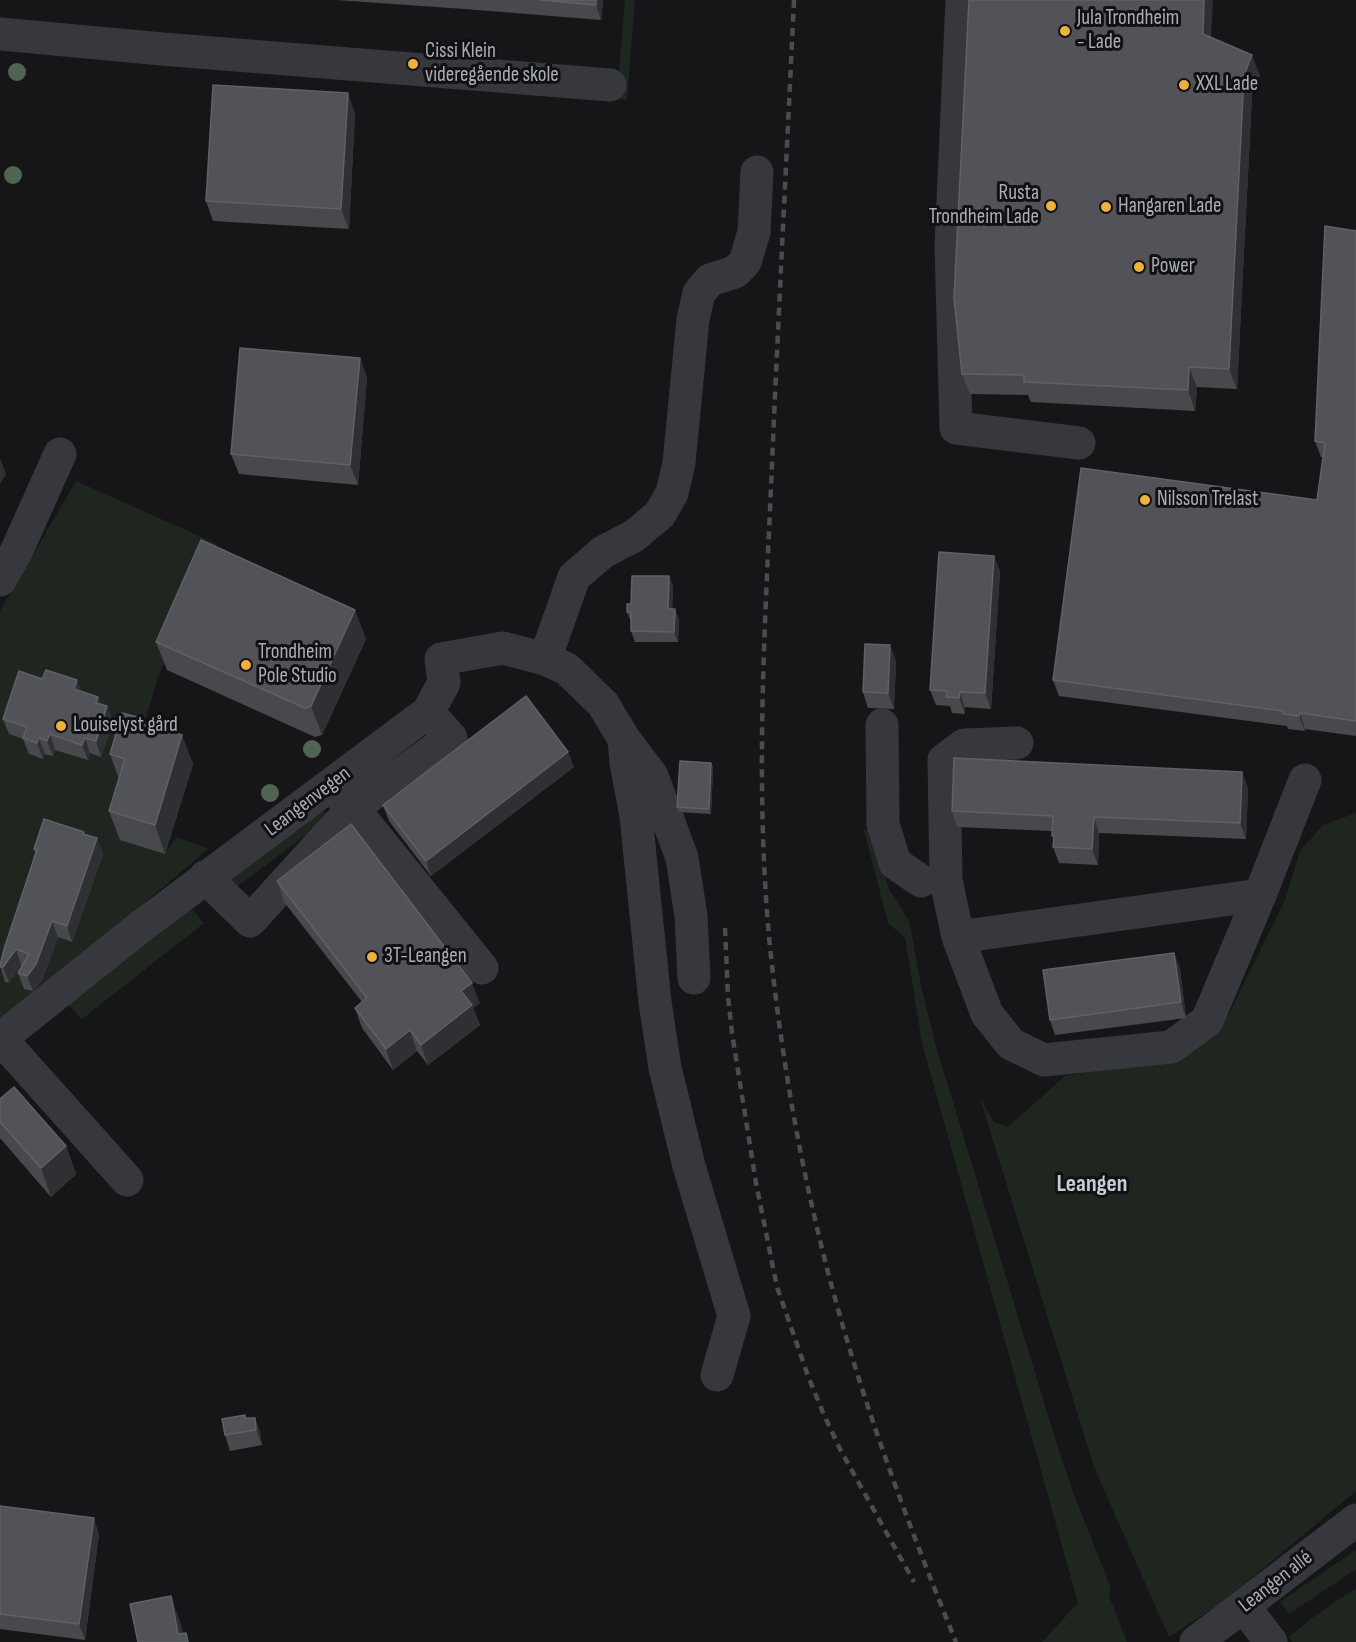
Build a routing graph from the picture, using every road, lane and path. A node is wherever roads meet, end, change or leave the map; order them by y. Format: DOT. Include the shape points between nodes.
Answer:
graph roads {
  1 [pos="962,0"];
  2 [pos="0,34"];
  3 [pos="610,85"];
  4 [pos="757,172"];
  5 [pos="1079,443"];
  6 [pos="60,454"];
  7 [pos="0,580"];
  8 [pos="545,659"];
  9 [pos="882,725"];
  10 [pos="624,739"];
  11 [pos="1017,743"];
  12 [pos="1305,780"];
  13 [pos="342,796"];
  14 [pos="205,877"];
  15 [pos="921,881"];
  16 [pos="1260,895"];
  17 [pos="958,937"];
  18 [pos="482,968"];
  19 [pos="694,978"];
  20 [pos="0,1039"];
  21 [pos="127,1180"];
  22 [pos="717,1375"];
  23 [pos="1356,1520"];
  24 [pos="1244,1607"];
  25 [pos="1196,1642"];
  26 [pos="1271,1642"];
  1 -- 5 [label="street" via="951,246 956,428"];
  2 -- 3 [label="street"];
  4 -- 8 [label="street" via="754,232 745,262 735,272 710,280 699,293 679,464 672,493 660,514 634,536 603,552 574,578"];
  6 -- 7 [label="street"];
  8 -- 10 [label="street, Leangenvegen" via="567,669 603,704"];
  8 -- 13 [label="street, Leangenvegen" via="503,648 441,659 444,683 428,712"];
  9 -- 15 [label="street" via="883,824 895,863"];
  10 -- 19 [label="street, Leangenvegen" via="652,776 682,858 691,916"];
  10 -- 22 [label="street" via="665,1068 689,1166 734,1316"];
  11 -- 17 [label="street" via="964,745 944,760 946,880"];
  12 -- 16 [label="street"];
  13 -- 14 [label="street, Leangenvegen"];
  13 -- 14 [label="street" via="250,921"];
  13 -- 18 [label="street"];
  14 -- 20 [label="street, Leangenvegen"];
  16 -- 17 [label="street"];
  16 -- 17 [label="street" via="1207,1021 1171,1047 1044,1060 1011,1044 987,1014"];
  20 -- 21 [label="street"];
  23 -- 24 [label="street, Leangen allé"];
  24 -- 25 [label="street, Leangen allé"];
  24 -- 26 [label="street"];
}
